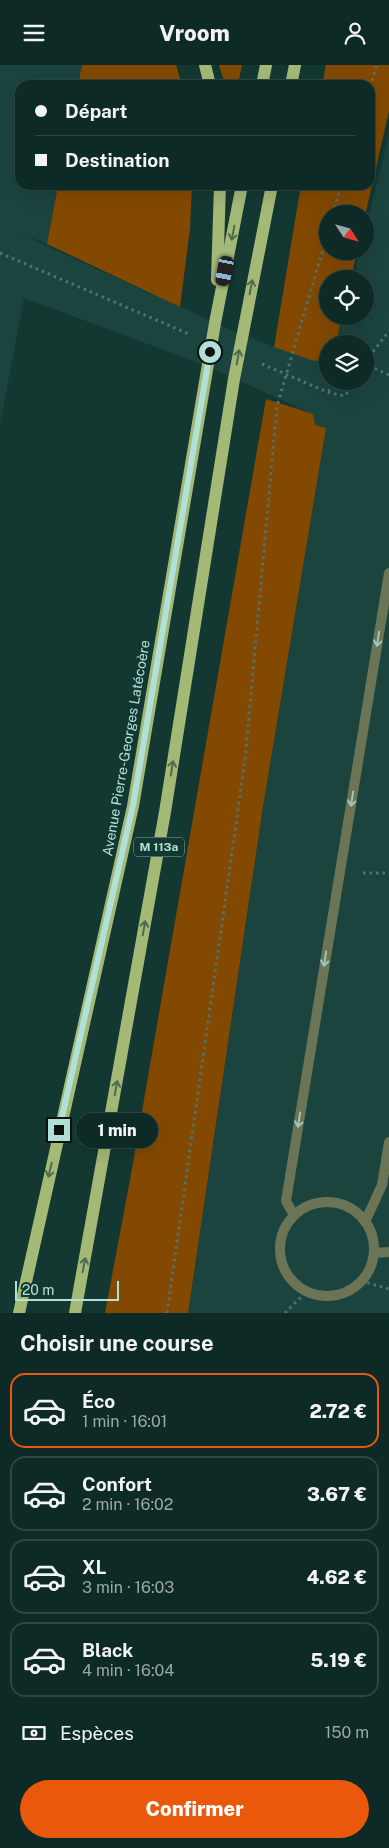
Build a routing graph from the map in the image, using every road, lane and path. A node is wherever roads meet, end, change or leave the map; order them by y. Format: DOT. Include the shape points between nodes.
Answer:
graph roads {
  1 [pos="205,65"];
  2 [pos="266,65"];
  3 [pos="295,65"];
  4 [pos="377,65"];
  5 [pos="209,80"];
  6 [pos="263,80"];
  7 [pos="292,80"];
  8 [pos="372,80"];
  9 [pos="220,190"];
  10 [pos="241,190"];
  11 [pos="271,190"];
  12 [pos="340,190"];
  13 [pos="335,205"];
  14 [pos="0,253"];
  15 [pos="320,260"];
  16 [pos="214,323"];
  17 [pos="389,331"];
  18 [pos="192,335"];
  19 [pos="374,350"];
  20 [pos="255,361"];
  21 [pos="374,368"];
  22 [pos="389,375"];
  23 [pos="330,390"];
  24 [pos="350,390"];
  25 [pos="327,392"];
  26 [pos="389,573"];
  27 [pos="389,1142"];
  28 [pos="294,1215"];
  29 [pos="365,1222"];
  30 [pos="389,1252"];
  31 [pos="374,1253"];
  32 [pos="361,1281"];
  33 [pos="389,1289"];
  34 [pos="306,1291"];
  35 [pos="19,1313"];
  36 [pos="75,1313"];
  37 [pos="167,1313"];
  38 [pos="285,1313"];
  1 -- 5 [label="main road"];
  2 -- 6 [label="main road"];
  3 -- 7 [label="main road"];
  4 -- 8 [label="path"];
  9 -- 16 [label="main road"];
  10 -- 16 [label="main road, Avenue Pierre-Georges Latécoère / M 113a, one-way"];
  36 -- 11 [label="main road, M 113a, one-way" via="165,812 234,379"];
  12 -- 13 [label="path"];
  14 -- 18 [label="path"];
  15 -- 37 [label="path" via="277,406 245,760"];
  16 -- 35 [label="main road, Avenue Pierre-Georges Latécoère / M 113a, one-way" via="133,805"];
  17 -- 19 [label="path"];
  20 -- 25 [label="path"];
  21 -- 22 [label="path"];
  23 -- 25 [label="path"];
  24 -- 25 [label="path" via="344,396"];
  26 -- 28 [label="street, one-way" via="286,1201"];
  27 -- 29 [label="street" via="382,1185"];
  28 -- 29 [label="street" via="308,1206 339,1204 354,1211"];
  28 -- 34 [label="street" via="280,1241 280,1257 294,1283"];
  29 -- 31 [label="street"];
  30 -- 31 [label="street"];
  31 -- 32 [label="street"];
  32 -- 33 [label="path"];
  32 -- 34 [label="street" via="350,1290 335,1295 321,1296"];
  34 -- 38 [label="path"];
}
